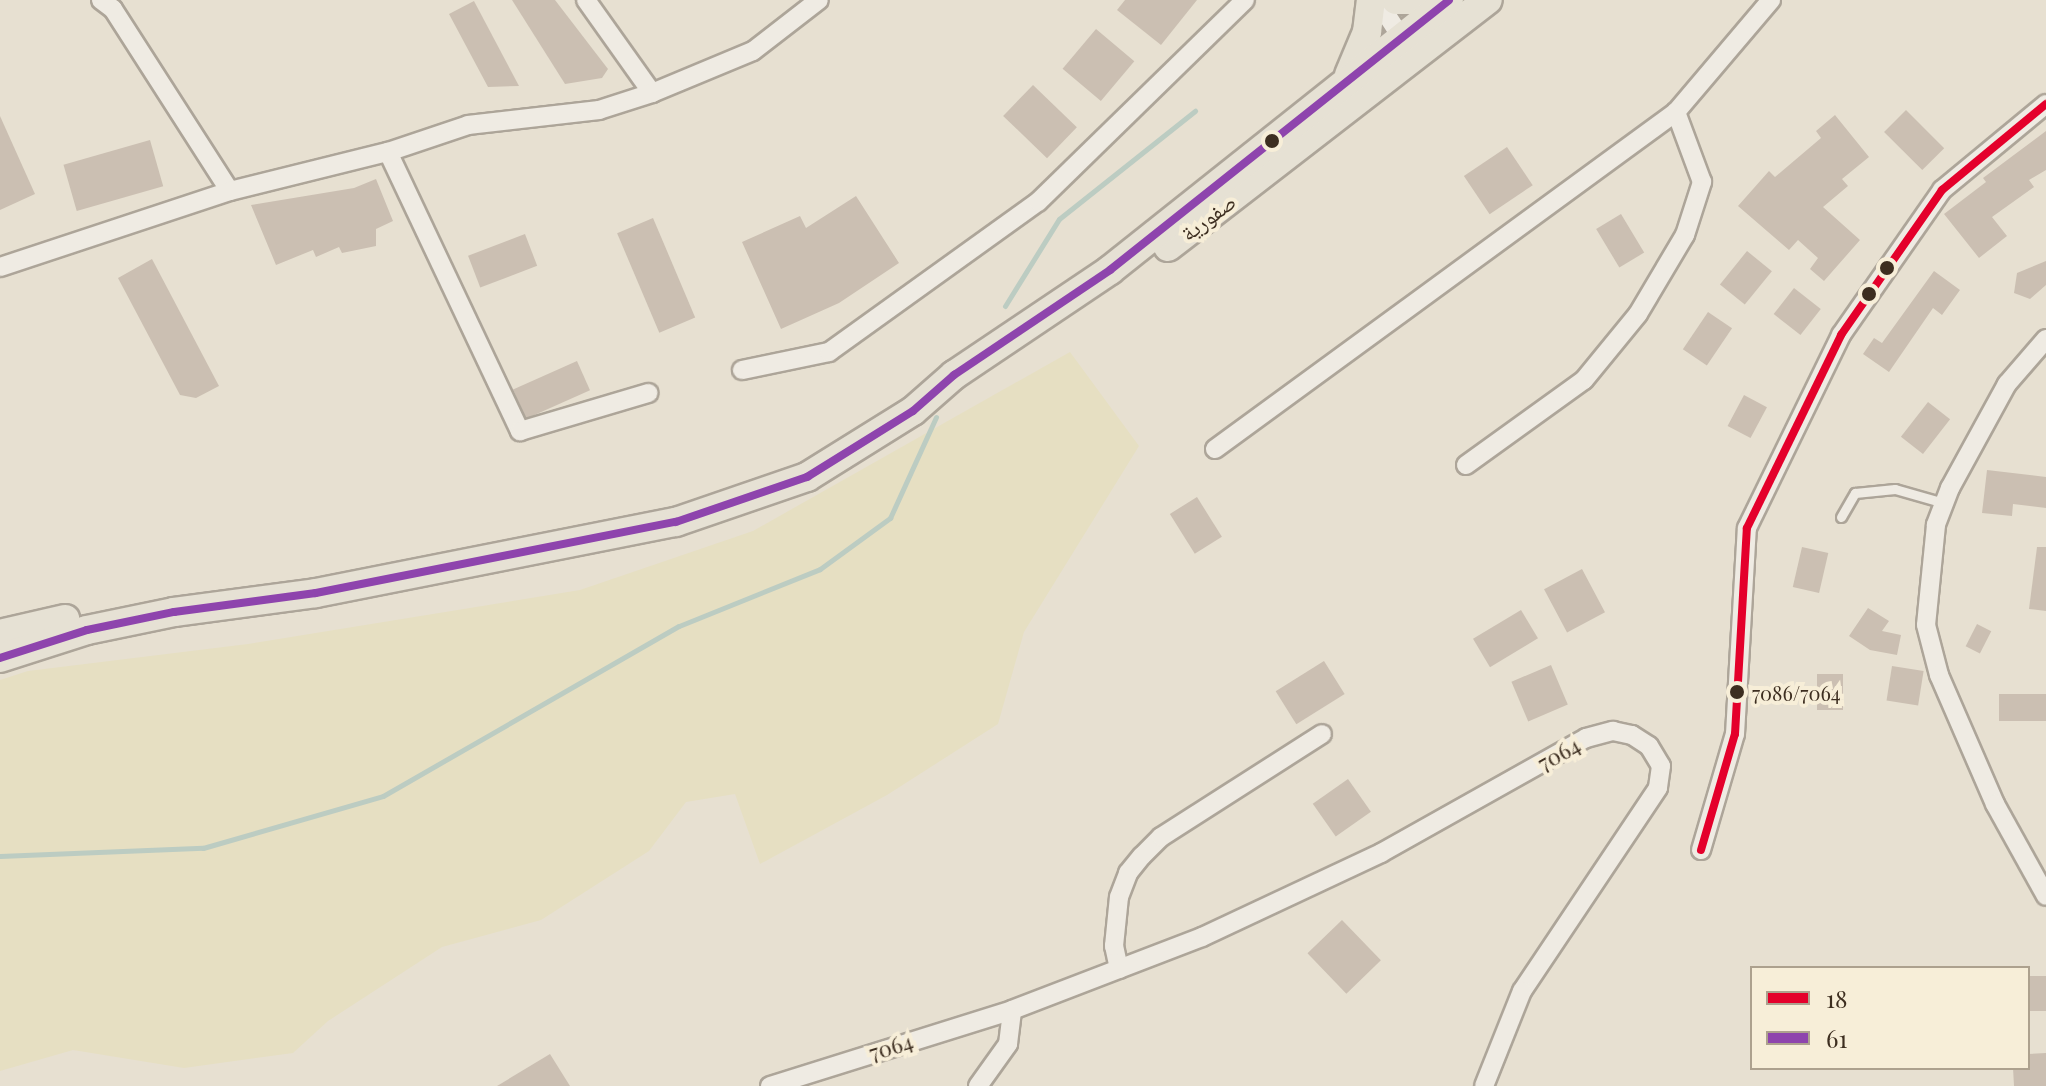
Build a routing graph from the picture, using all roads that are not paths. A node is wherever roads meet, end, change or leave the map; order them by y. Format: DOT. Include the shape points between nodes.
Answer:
graph roads {
  1 [pos="101,0"];
  2 [pos="586,0"];
  3 [pos="819,0"];
  4 [pos="1245,0"];
  5 [pos="1371,0"];
  6 [pos="1377,0"];
  7 [pos="1396,0"];
  8 [pos="1435,0"];
  9 [pos="1449,0"];
  10 [pos="1488,0"];
  11 [pos="1771,0"];
  12 [pos="1408,48"];
  13 [pos="1346,82"];
  14 [pos="652,93"];
  15 [pos="2046,104"];
  16 [pos="1676,112"];
  17 [pos="388,152"];
  18 [pos="230,191"];
  19 [pos="0,267"];
  20 [pos="2046,339"];
  21 [pos="742,370"];
  22 [pos="648,393"];
  23 [pos="913,411"];
  24 [pos="1215,449"];
  25 [pos="1466,465"];
  26 [pos="1944,503"];
  27 [pos="1841,517"];
  28 [pos="174,612"];
  29 [pos="0,634"];
  30 [pos="0,658"];
  31 [pos="1322,734"];
  32 [pos="1701,850"];
  33 [pos="2046,896"];
  34 [pos="1119,969"];
  35 [pos="1012,1010"];
  36 [pos="770,1086"];
  37 [pos="978,1086"];
  38 [pos="1484,1086"];
  1 -- 18 [label="street" via="113,9"];
  2 -- 14 [label="street"];
  3 -- 14 [label="street" via="753,51"];
  4 -- 21 [label="street" via="1038,202 829,352"];
  5 -- 13 [label="main road" via="1367,32"];
  6 -- 12 [label="street"];
  7 -- 8 [label="main road"];
  9 -- 12 [label="main road, صفورية"];
  10 -- 12 [label="main road, صفورية"];
  11 -- 16 [label="street"];
  12 -- 13 [label="main road, صفورية"];
  12 -- 23 [label="main road, صفورية" via="1121,284 957,394"];
  13 -- 23 [label="main road, صفورية" via="1110,270 954,375"];
  14 -- 17 [label="street" via="599,110 468,125"];
  15 -- 32 [label="street" via="1942,190 1841,335 1747,528 1735,734"];
  16 -- 24 [label="street"];
  16 -- 25 [label="street" via="1702,182 1685,235 1638,314 1584,380"];
  17 -- 18 [label="street"];
  17 -- 22 [label="street" via="520,431"];
  18 -- 19 [label="street"];
  20 -- 26 [label="street" via="2007,384 1977,431"];
  23 -- 28 [label="main road, صفورية" via="807,477 676,522 316,593"];
  26 -- 27 [label="lane" via="1895,489 1855,493"];
  26 -- 33 [label="street" via="1927,589 1926,625 1939,675 1995,804"];
  28 -- 29 [label="main road" via="72,618"];
  28 -- 30 [label="main road" via="76,633"];
  31 -- 34 [label="street" via="1161,837 1142,856 1119,897 1114,946"];
  34 -- 35 [label="street, 7064"];
  34 -- 38 [label="street, 7064" via="1202,937 1381,853 1586,738 1613,731 1632,735 1649,746 1661,766 1658,788 1522,991"];
  35 -- 36 [label="street, 7064"];
  35 -- 37 [label="street" via="1008,1044"];
}
